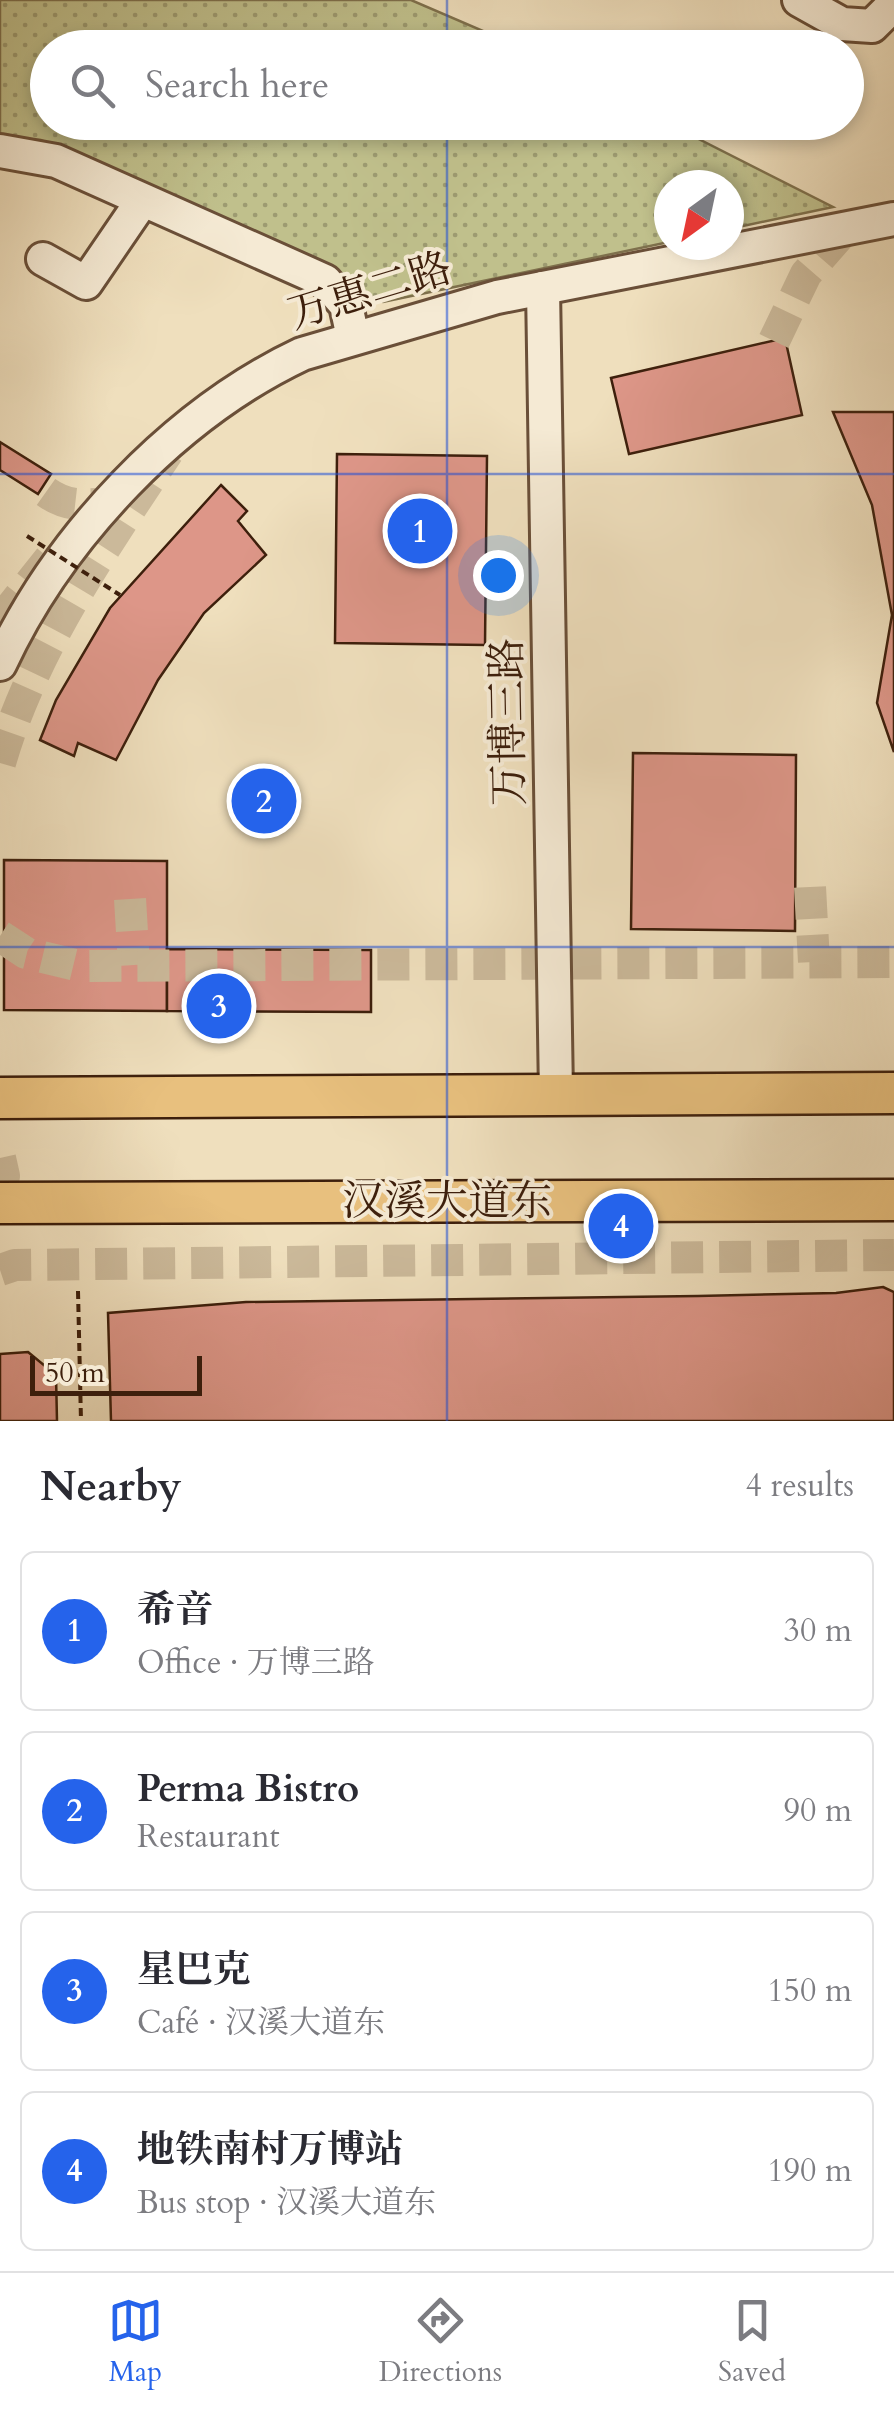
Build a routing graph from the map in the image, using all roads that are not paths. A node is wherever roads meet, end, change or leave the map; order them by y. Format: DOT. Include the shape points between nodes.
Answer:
graph roads {
  1 [pos="799,0"];
  2 [pos="894,4"];
  3 [pos="0,150"];
  4 [pos="142,201"];
  5 [pos="894,219"];
  6 [pos="43,259"];
  7 [pos="543,288"];
  8 [pos="354,338"];
  9 [pos="0,664"];
  10 [pos="894,1093"];
  11 [pos="556,1094"];
  12 [pos="1,1098"];
  13 [pos="894,1200"];
  14 [pos="11,1208"];
  1 -- 2 [label="street" via="842,24 872,26"];
  3 -- 4 [label="street" via="56,161"];
  4 -- 6 [label="street" via="86,283"];
  4 -- 8 [label="street" via="326,282 346,304"];
  5 -- 7 [label="street, 万惠二路"];
  7 -- 8 [label="street, 万惠二路"];
  7 -- 11 [label="street, 万博三路"];
  8 -- 9 [label="street, 万惠二路" via="272,368 161,449 57,566"];
  10 -- 11 [label="main road"];
  11 -- 12 [label="main road"];
  13 -- 14 [label="main road, 汉溪大道东"];
}
